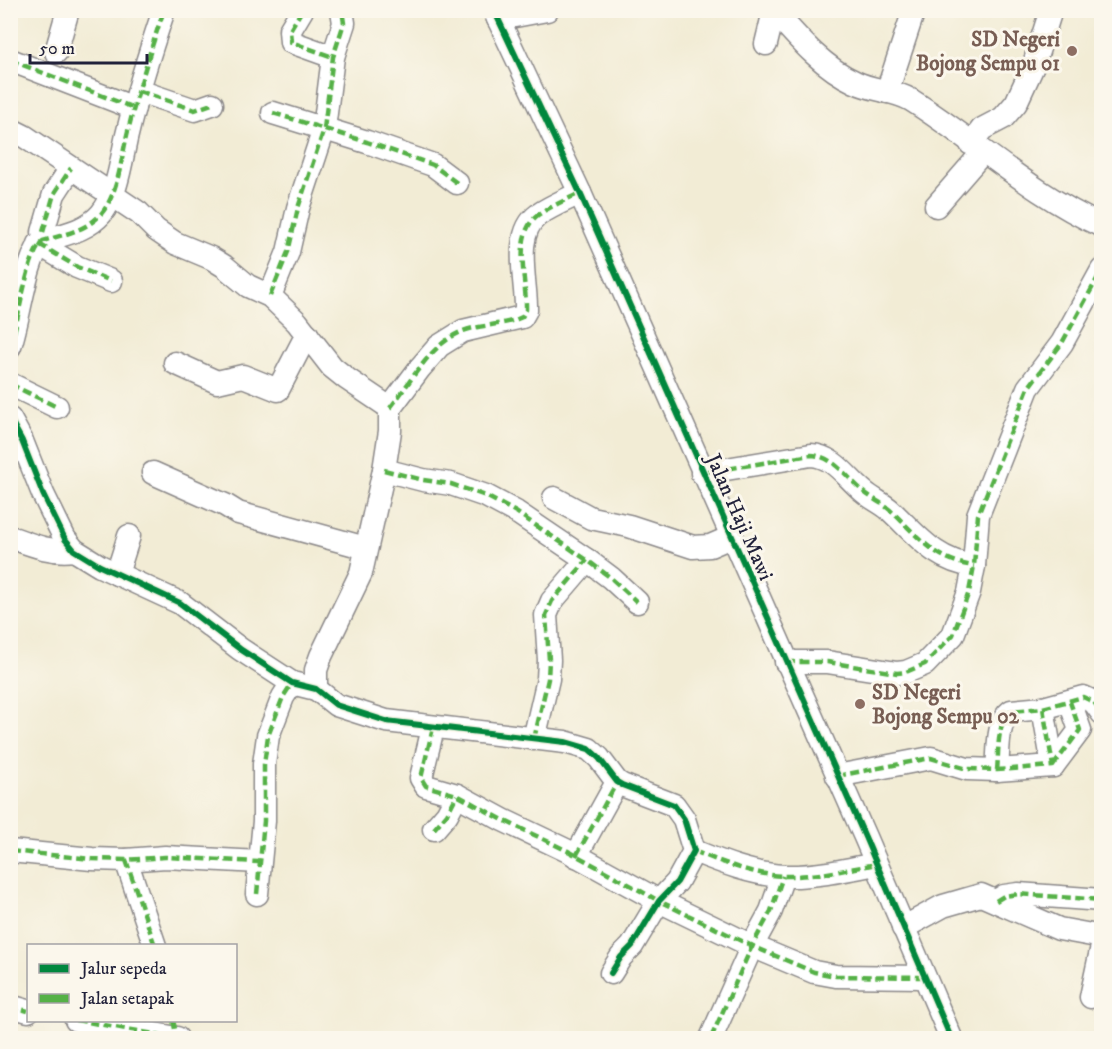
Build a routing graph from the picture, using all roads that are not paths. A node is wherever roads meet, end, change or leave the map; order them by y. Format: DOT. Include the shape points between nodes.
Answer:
graph roads {
  1 [pos="68,10"];
  2 [pos="164,10"];
  3 [pos="302,10"];
  4 [pos="342,10"];
  5 [pos="548,10"];
  6 [pos="914,10"];
  7 [pos="1051,10"];
  8 [pos="773,11"];
  9 [pos="496,15"];
  10 [pos="766,44"];
  11 [pos="56,52"];
  12 [pos="333,57"];
  13 [pos="10,60"];
  14 [pos="887,92"];
  15 [pos="136,100"];
  16 [pos="212,104"];
  17 [pos="273,113"];
  18 [pos="10,129"];
  19 [pos="324,129"];
  20 [pos="977,148"];
  21 [pos="71,168"];
  22 [pos="458,183"];
  23 [pos="580,193"];
  24 [pos="112,194"];
  25 [pos="936,206"];
  26 [pos="1101,225"];
  27 [pos="41,238"];
  28 [pos="1101,270"];
  29 [pos="111,281"];
  30 [pos="270,296"];
  31 [pos="307,334"];
  32 [pos="10,346"];
  33 [pos="175,363"];
  34 [pos="10,384"];
  35 [pos="57,407"];
  36 [pos="390,408"];
  37 [pos="10,419"];
  38 [pos="384,470"];
  39 [pos="153,473"];
  40 [pos="702,473"];
  41 [pos="554,498"];
  42 [pos="129,536"];
  43 [pos="10,537"];
  44 [pos="731,537"];
  45 [pos="366,548"];
  46 [pos="74,550"];
  47 [pos="587,560"];
  48 [pos="974,566"];
  49 [pos="117,574"];
  50 [pos="638,602"];
  51 [pos="786,662"];
  52 [pos="292,683"];
  53 [pos="316,689"];
  54 [pos="1070,702"];
  55 [pos="1043,708"];
  56 [pos="1101,713"];
  57 [pos="433,728"];
  58 [pos="534,739"];
  59 [pos="1053,766"];
  60 [pos="997,770"];
  61 [pos="837,776"];
  62 [pos="617,782"];
  63 [pos="457,795"];
  64 [pos="434,829"];
  65 [pos="10,851"];
  66 [pos="694,851"];
  67 [pos="576,855"];
  68 [pos="126,860"];
  69 [pos="259,862"];
  70 [pos="876,864"];
  71 [pos="783,876"];
  72 [pos="257,894"];
  73 [pos="1101,900"];
  74 [pos="659,901"];
  75 [pos="996,901"];
  76 [pos="903,928"];
  77 [pos="1101,941"];
  78 [pos="155,944"];
  79 [pos="752,946"];
  80 [pos="1101,946"];
  81 [pos="611,973"];
  82 [pos="924,977"];
  83 [pos="1096,983"];
  84 [pos="10,1006"];
  85 [pos="27,1011"];
  86 [pos="87,1022"];
  87 [pos="173,1022"];
  88 [pos="177,1038"];
  89 [pos="711,1038"];
  90 [pos="951,1038"];
  1 -- 11 [label="street"];
  2 -- 15 [label="street"];
  3 -- 12 [label="street" via="290,30 291,42"];
  4 -- 12 [label="street" via="344,23"];
  5 -- 9 [label="street"];
  6 -- 14 [label="street"];
  7 -- 20 [label="street" via="1034,64 1016,103 1003,118 982,129"];
  8 -- 10 [label="street"];
  8 -- 14 [label="street" via="799,40 841,75"];
  9 -- 23 [label="street, Jalan Haji Mawi"];
  12 -- 19 [label="street"];
  13 -- 15 [label="street"];
  14 -- 20 [label="street" via="910,99"];
  15 -- 16 [label="street" via="195,110"];
  15 -- 24 [label="street"];
  17 -- 19 [label="street"];
  18 -- 21 [label="street"];
  19 -- 22 [label="street" via="433,165"];
  19 -- 30 [label="street" via="288,252"];
  20 -- 25 [label="street"];
  20 -- 26 [label="street" via="1043,195"];
  21 -- 24 [label="street"];
  21 -- 27 [label="street" via="54,194"];
  23 -- 36 [label="street" via="536,216 526,231 526,309 522,317 463,331 439,346"];
  23 -- 40 [label="street, Jalan Haji Mawi"];
  24 -- 27 [label="street" via="102,213 89,225 43,241"];
  24 -- 30 [label="street" via="175,243 211,258 248,286"];
  27 -- 29 [label="street" via="77,267"];
  27 -- 32 [label="street"];
  28 -- 48 [label="street" via="1062,343 1028,388 978,515"];
  30 -- 31 [label="street"];
  31 -- 33 [label="street" via="278,390 243,376 217,382"];
  31 -- 36 [label="street" via="332,367"];
  34 -- 35 [label="street"];
  36 -- 38 [label="street"];
  37 -- 46 [label="street" via="43,495"];
  38 -- 45 [label="street"];
  38 -- 47 [label="street" via="486,496"];
  39 -- 45 [label="street" via="238,513"];
  40 -- 44 [label="street, Jalan Haji Mawi"];
  40 -- 48 [label="street" via="811,455 824,457 940,555"];
  41 -- 44 [label="street" via="591,518 693,547 710,546"];
  42 -- 49 [label="street"];
  43 -- 46 [label="street" via="42,548"];
  44 -- 51 [label="street, Jalan Haji Mawi"];
  45 -- 53 [label="street" via="356,585 316,670"];
  46 -- 49 [label="street"];
  47 -- 50 [label="street"];
  47 -- 58 [label="street" via="552,601 546,615 548,679"];
  48 -- 51 [label="street" via="953,635 916,669 897,673 827,662"];
  49 -- 52 [label="street" via="186,606 240,649"];
  51 -- 61 [label="street, Jalan Haji Mawi"];
  52 -- 53 [label="street"];
  52 -- 69 [label="street" via="268,736"];
  53 -- 57 [label="street" via="336,705 354,711 386,721"];
  54 -- 55 [label="street"];
  54 -- 56 [label="street" via="1086,698"];
  54 -- 59 [label="street" via="1080,730"];
  55 -- 59 [label="street"];
  55 -- 60 [label="street" via="1011,711 1004,718"];
  57 -- 58 [label="street"];
  57 -- 63 [label="street" via="421,781"];
  58 -- 62 [label="street" via="589,749"];
  59 -- 60 [label="street"];
  60 -- 61 [label="street" via="967,769 931,758"];
  61 -- 70 [label="street, Jalan Haji Mawi"];
  62 -- 66 [label="street" via="674,805 684,819"];
  62 -- 67 [label="street"];
  63 -- 64 [label="street"];
  63 -- 67 [label="street"];
  65 -- 68 [label="street"];
  66 -- 71 [label="street" via="726,864"];
  66 -- 74 [label="street" via="677,882"];
  67 -- 74 [label="street"];
  68 -- 69 [label="street" via="165,857"];
  68 -- 78 [label="street"];
  69 -- 72 [label="street"];
  70 -- 71 [label="street"];
  70 -- 76 [label="street, Jalan Haji Mawi"];
  71 -- 79 [label="street" via="771,911"];
  73 -- 75 [label="street" via="1018,894"];
  74 -- 79 [label="street"];
  74 -- 81 [label="street"];
  75 -- 76 [label="street" via="981,895 943,906"];
  75 -- 77 [label="street" via="1059,929 1097,936"];
  76 -- 82 [label="street, Jalan Haji Mawi"];
  79 -- 82 [label="street" via="825,975"];
  79 -- 89 [label="street"];
  80 -- 83 [label="street"];
  82 -- 90 [label="street, Jalan Haji Mawi"];
  84 -- 85 [label="street"];
  86 -- 88 [label="street"];
  87 -- 88 [label="street"];
}
